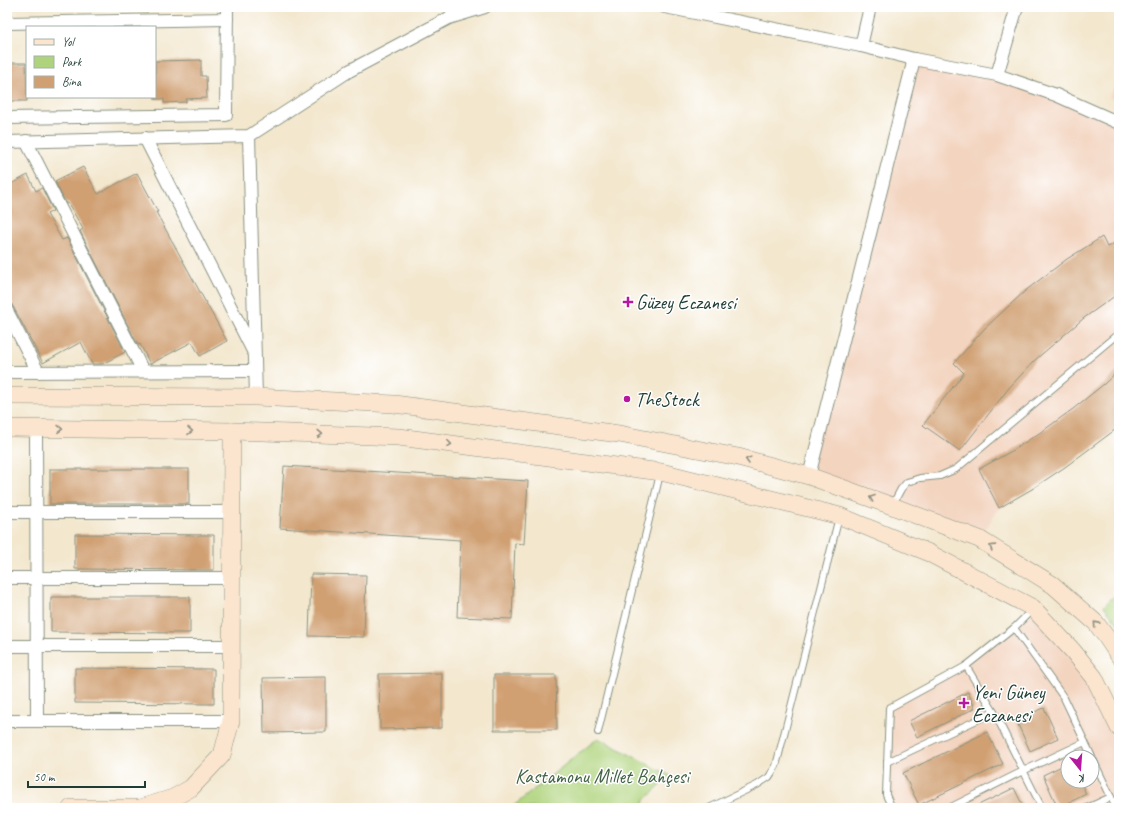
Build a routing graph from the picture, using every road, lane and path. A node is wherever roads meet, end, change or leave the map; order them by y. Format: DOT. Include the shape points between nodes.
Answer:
graph roads {
  1 [pos="485,7"];
  2 [pos="665,7"];
  3 [pos="870,7"];
  4 [pos="1018,7"];
  5 [pos="227,13"];
  6 [pos="7,23"];
  7 [pos="861,46"];
  8 [pos="914,59"];
  9 [pos="997,75"];
  10 [pos="7,118"];
  11 [pos="1119,123"];
  12 [pos="249,136"];
  13 [pos="145,138"];
  14 [pos="26,141"];
  15 [pos="7,142"];
  16 [pos="7,311"];
  17 [pos="1119,333"];
  18 [pos="255,355"];
  19 [pos="143,371"];
  20 [pos="255,371"];
  21 [pos="7,372"];
  22 [pos="38,372"];
  23 [pos="7,396"];
  24 [pos="256,397"];
  25 [pos="7,428"];
  26 [pos="36,429"];
  27 [pos="232,431"];
  28 [pos="661,472"];
  29 [pos="808,476"];
  30 [pos="892,506"];
  31 [pos="7,512"];
  32 [pos="36,512"];
  33 [pos="231,512"];
  34 [pos="840,516"];
  35 [pos="7,578"];
  36 [pos="36,578"];
  37 [pos="231,578"];
  38 [pos="1033,608"];
  39 [pos="1014,628"];
  40 [pos="7,646"];
  41 [pos="37,646"];
  42 [pos="231,646"];
  43 [pos="1119,656"];
  44 [pos="966,666"];
  45 [pos="994,712"];
  46 [pos="7,721"];
  47 [pos="37,721"];
  48 [pos="231,721"];
  49 [pos="1119,728"];
  50 [pos="598,732"];
  51 [pos="1085,742"];
  52 [pos="1088,749"];
  53 [pos="887,762"];
  54 [pos="1023,771"];
  55 [pos="1100,774"];
  56 [pos="1111,797"];
  57 [pos="71,808"];
  58 [pos="709,808"];
  59 [pos="892,808"];
  60 [pos="949,808"];
  61 [pos="1042,808"];
  62 [pos="1087,808"];
  63 [pos="1116,808"];
  1 -- 12 [label="street" via="449,18 349,71"];
  2 -- 7 [label="street"];
  3 -- 7 [label="street"];
  4 -- 9 [label="street"];
  5 -- 6 [label="street"];
  5 -- 10 [label="street" via="226,115"];
  7 -- 8 [label="street"];
  8 -- 9 [label="street"];
  8 -- 29 [label="street"];
  9 -- 11 [label="street" via="1056,95"];
  12 -- 13 [label="street"];
  12 -- 18 [label="street"];
  13 -- 14 [label="street"];
  13 -- 18 [label="street"];
  14 -- 15 [label="street"];
  14 -- 19 [label="street"];
  16 -- 22 [label="street"];
  17 -- 30 [label="lane" via="956,469 940,476 907,482"];
  18 -- 20 [label="street"];
  19 -- 20 [label="street"];
  19 -- 22 [label="street"];
  20 -- 24 [label="street"];
  21 -- 22 [label="street"];
  23 -- 24 [label="main road"];
  29 -- 24 [label="main road, one-way" via="738,457 619,434 394,404"];
  25 -- 26 [label="main road"];
  26 -- 27 [label="main road, one-way"];
  26 -- 32 [label="street"];
  27 -- 28 [label="main road, one-way" via="399,437"];
  27 -- 33 [label="main road"];
  28 -- 34 [label="main road"];
  28 -- 50 [label="lane"];
  30 -- 29 [label="main road, one-way"];
  43 -- 30 [label="main road, one-way" via="1096,623 1053,585 978,539"];
  31 -- 32 [label="street"];
  32 -- 33 [label="street"];
  32 -- 36 [label="street"];
  33 -- 37 [label="main road"];
  34 -- 38 [label="main road" via="927,552"];
  34 -- 58 [label="lane" via="776,766 769,777 758,785"];
  35 -- 36 [label="street"];
  36 -- 37 [label="street"];
  36 -- 41 [label="street"];
  37 -- 42 [label="main road"];
  38 -- 39 [label="lane"];
  38 -- 49 [label="main road" via="1094,678"];
  39 -- 44 [label="lane"];
  39 -- 51 [label="lane" via="1064,698"];
  40 -- 41 [label="street"];
  41 -- 42 [label="street"];
  41 -- 47 [label="street"];
  42 -- 48 [label="main road"];
  44 -- 45 [label="lane"];
  44 -- 53 [label="lane" via="889,708"];
  45 -- 53 [label="lane"];
  45 -- 54 [label="lane"];
  46 -- 47 [label="street"];
  47 -- 48 [label="street"];
  48 -- 57 [label="main road" via="222,755 191,788 179,795 140,808"];
  51 -- 52 [label="lane"];
  51 -- 54 [label="lane"];
  53 -- 59 [label="lane" via="886,795"];
  54 -- 60 [label="lane"];
  54 -- 61 [label="lane"];
  55 -- 56 [label="lane"];
  56 -- 62 [label="lane"];
  56 -- 63 [label="lane"];
}
